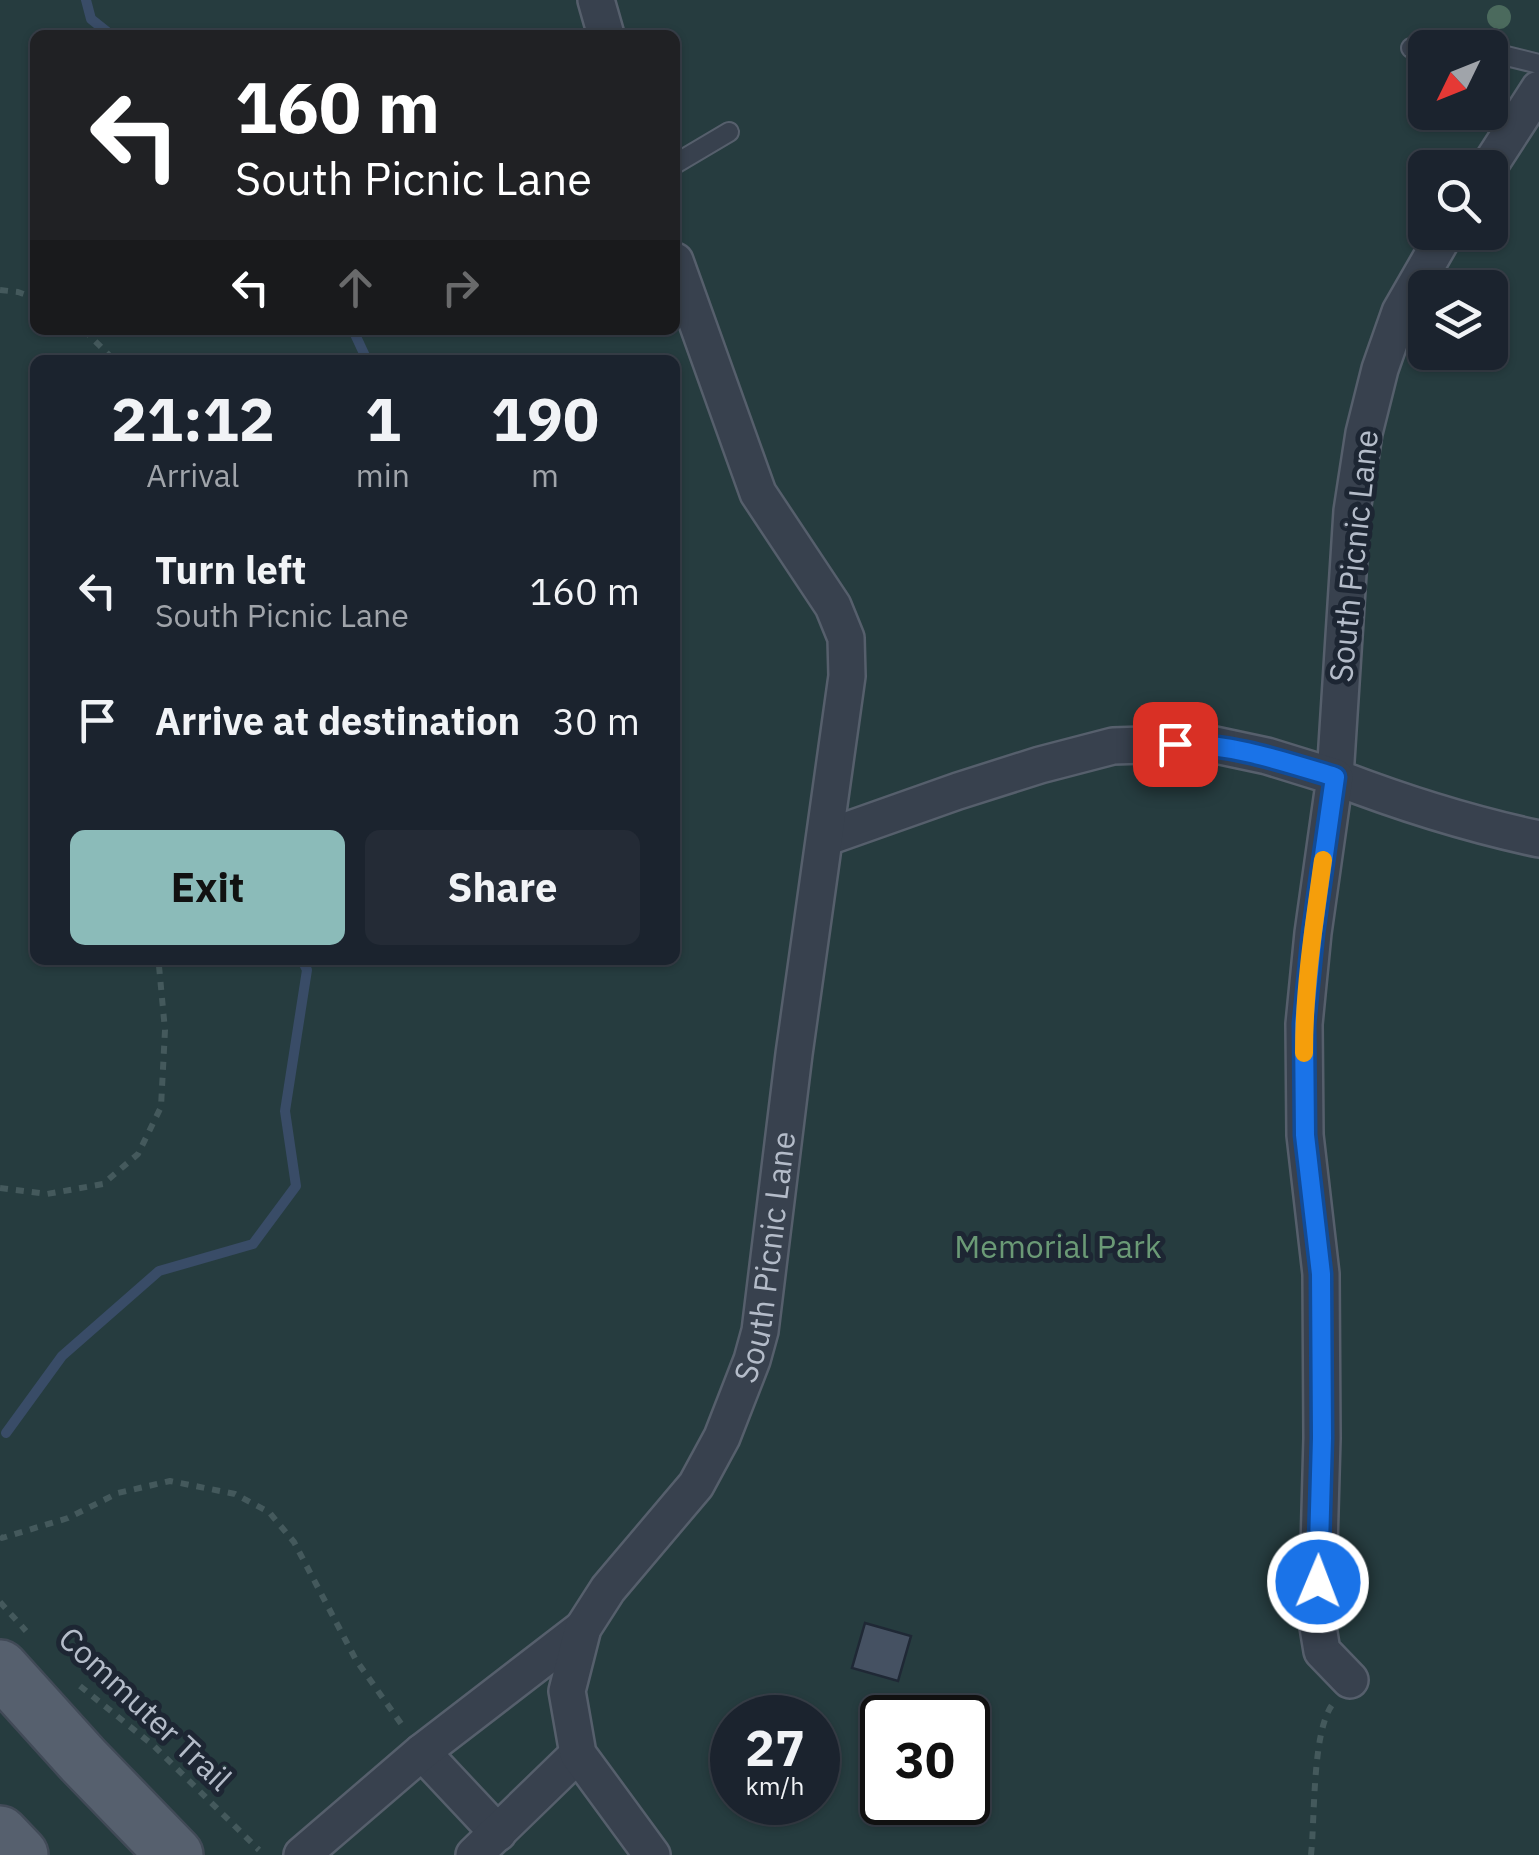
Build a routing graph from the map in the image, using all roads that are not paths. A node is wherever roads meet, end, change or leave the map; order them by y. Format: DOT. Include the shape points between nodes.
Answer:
graph roads {
  1 [pos="596,0"];
  2 [pos="605,30"];
  3 [pos="1508,56"];
  4 [pos="1539,64"];
  5 [pos="1539,89"];
  6 [pos="729,132"];
  7 [pos="1500,150"];
  8 [pos="680,161"];
  9 [pos="1436,250"];
  10 [pos="680,275"];
  11 [pos="1335,777"];
  12 [pos="824,838"];
  13 [pos="1539,839"];
  14 [pos="582,1628"];
  15 [pos="18,1656"];
  16 [pos="1350,1680"];
  17 [pos="422,1752"];
  18 [pos="578,1754"];
  19 [pos="0,1834"];
  20 [pos="486,1844"];
  21 [pos="20,1855"];
  22 [pos="175,1855"];
  23 [pos="302,1855"];
  24 [pos="652,1855"];
  1 -- 2 [label="street"];
  3 -- 4 [label="lane"];
  5 -- 7 [label="street"];
  6 -- 8 [label="lane"];
  9 -- 11 [label="street, South Picnic Lane" via="1400,312 1364,433 1352,510"];
  10 -- 12 [label="street, South Picnic Lane" via="758,492 833,606 846,638 847,676"];
  11 -- 12 [label="street" via="1206,744 1114,746"];
  11 -- 13 [label="street" via="1442,815"];
  11 -- 16 [label="street, South Picnic Lane" via="1304,1024 1305,1135 1321,1274 1317,1621 1322,1652"];
  12 -- 14 [label="street, South Picnic Lane" via="752,1360 696,1486"];
  14 -- 17 [label="street, South Picnic Lane"];
  14 -- 18 [label="street, South Picnic Lane" via="568,1691"];
  15 -- 22 [label="main road" via="83,1760"];
  17 -- 20 [label="street"];
  17 -- 23 [label="street, South Picnic Lane"];
  18 -- 20 [label="street"];
  18 -- 24 [label="street, South Picnic Lane"];
  19 -- 21 [label="main road"];
}
